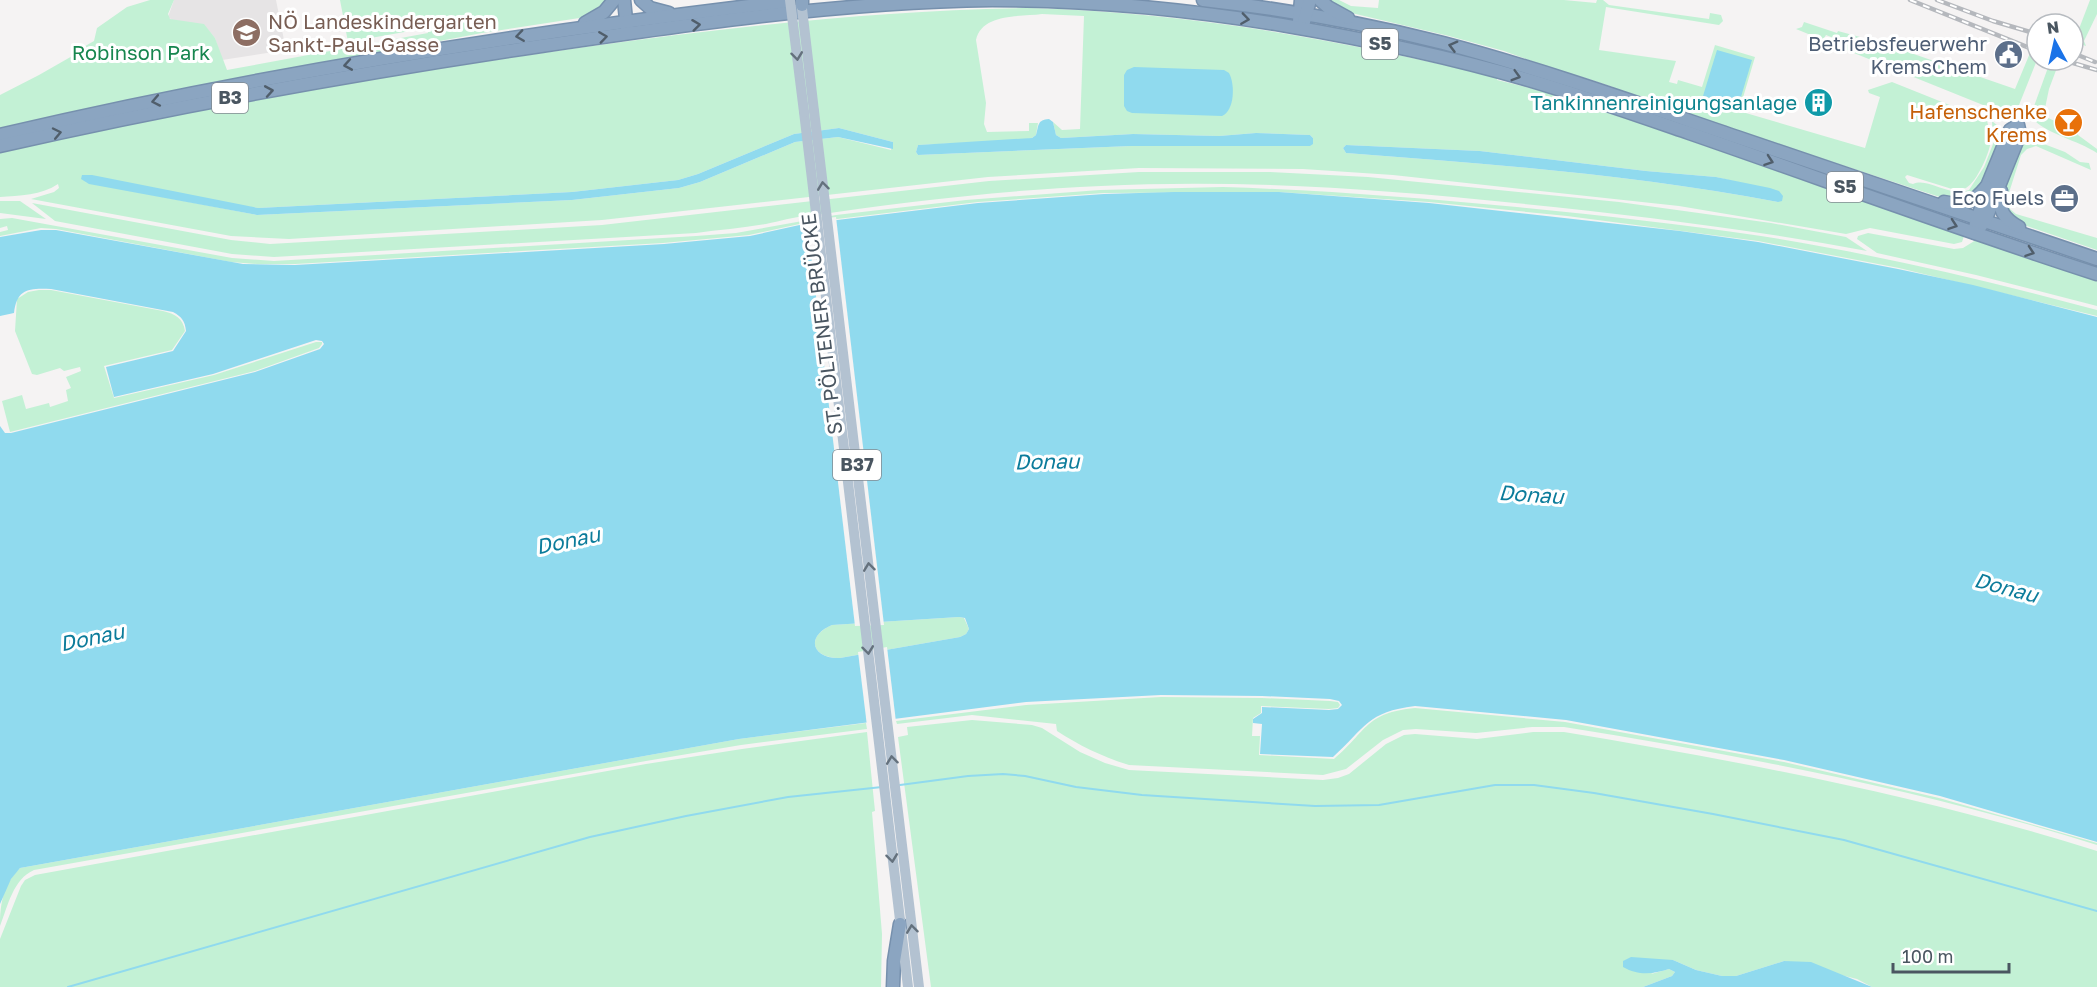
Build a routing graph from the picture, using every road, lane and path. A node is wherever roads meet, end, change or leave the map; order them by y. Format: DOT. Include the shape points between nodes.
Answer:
graph roads {
  1 [pos="614,0"];
  2 [pos="624,0"];
  3 [pos="634,0"];
  4 [pos="641,0"];
  5 [pos="988,0"];
  6 [pos="1203,0"];
  7 [pos="1286,0"];
  8 [pos="1301,0"];
  9 [pos="1310,0"];
  10 [pos="1320,0"];
  11 [pos="800,1"];
  12 [pos="1265,8"];
  13 [pos="767,10"];
  14 [pos="1303,14"];
  15 [pos="676,15"];
  16 [pos="1360,25"];
  17 [pos="632,27"];
  18 [pos="578,28"];
  19 [pos="1300,28"];
  20 [pos="809,112"];
  21 [pos="0,135"];
  22 [pos="0,146"];
  23 [pos="2009,161"];
  24 [pos="1987,186"];
  25 [pos="1912,196"];
  26 [pos="1980,220"];
  27 [pos="1975,233"];
  28 [pos="2058,246"];
  29 [pos="2097,259"];
  30 [pos="2097,274"];
  31 [pos="900,924"];
  32 [pos="893,987"];
  33 [pos="908,987"];
  34 [pos="919,987"];
  1 -- 18 [label="highway" via="604,12"];
  2 -- 17 [label="highway"];
  3 -- 17 [label="highway"];
  4 -- 15 [label="highway" via="650,8"];
  5 -- 13 [label="highway, S5"];
  5 -- 19 [label="highway, S5, one-way" via="1144,7"];
  6 -- 12 [label="highway, S5"];
  7 -- 12 [label="highway"];
  8 -- 14 [label="highway"];
  9 -- 14 [label="highway"];
  10 -- 16 [label="highway"];
  11 -- 13 [label="highway"];
  11 -- 20 [label="main road, B37, bridge"];
  12 -- 14 [label="highway, S5"];
  13 -- 15 [label="highway, B3"];
  17 -- 13 [label="highway, B3, one-way"];
  14 -- 16 [label="highway, S5"];
  14 -- 19 [label="highway"];
  15 -- 17 [label="highway, B3"];
  25 -- 16 [label="highway, S5, one-way" via="1550,74"];
  17 -- 18 [label="highway, B3"];
  22 -- 17 [label="highway, B3, one-way" via="188,106"];
  18 -- 21 [label="highway, B3, one-way" via="266,80"];
  19 -- 27 [label="highway, S5, one-way" via="1410,50 1528,80"];
  20 -- 31 [label="main road, ST. PÖLTENER BRÜCKE / B37, one-way"];
  34 -- 20 [label="main road, ST. PÖLTENER BRÜCKE / B37, one-way"];
  23 -- 24 [label="highway" via="2020,134 2018,125 2010,130"];
  23 -- 26 [label="highway"];
  23 -- 28 [label="highway" via="1999,198 2003,215"];
  24 -- 25 [label="highway" via="1977,198 1964,204"];
  24 -- 26 [label="highway"];
  25 -- 26 [label="highway, S5"];
  26 -- 27 [label="highway"];
  26 -- 28 [label="highway, S5"];
  27 -- 30 [label="highway, S5, one-way"];
  28 -- 29 [label="highway, S5"];
  31 -- 32 [label="highway"];
  31 -- 33 [label="main road, B37"];
}
